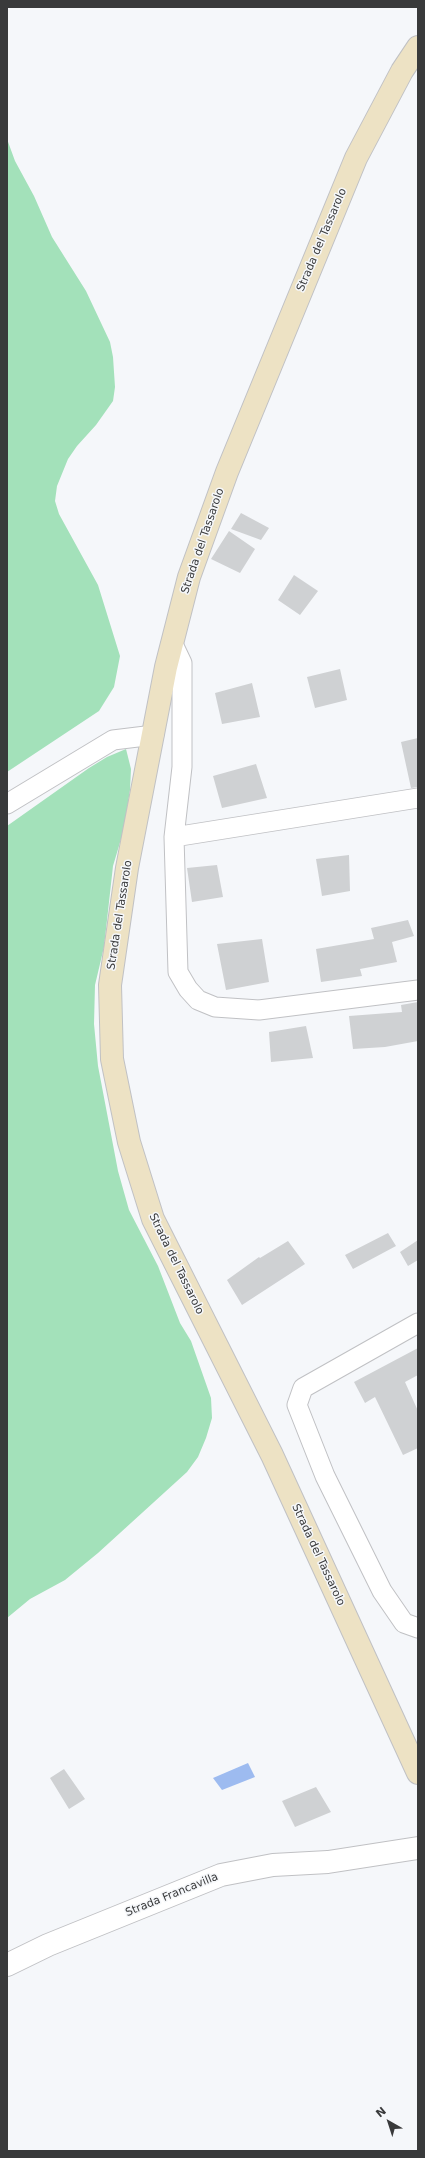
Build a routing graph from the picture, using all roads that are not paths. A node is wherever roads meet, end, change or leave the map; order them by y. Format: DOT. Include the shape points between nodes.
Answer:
graph roads {
  1 [pos="418,47"];
  2 [pos="172,642"];
  3 [pos="154,735"];
  4 [pos="418,798"];
  5 [pos="7,804"];
  6 [pos="174,837"];
  7 [pos="418,990"];
  8 [pos="418,1323"];
  9 [pos="418,1628"];
  10 [pos="418,1772"];
  11 [pos="418,1848"];
  12 [pos="7,1965"];
  1 -- 2 [label="main road, Strada del Tassarolo" via="402,71 356,158 281,338 227,472 189,577"];
  2 -- 3 [label="main road, Strada del Tassarolo"];
  2 -- 6 [label="street" via="182,663 182,767"];
  3 -- 5 [label="street" via="113,740"];
  3 -- 10 [label="main road, Strada del Tassarolo" via="127,868 110,985 112,1059 129,1142 153,1219 272,1455"];
  4 -- 6 [label="street"];
  6 -- 7 [label="street" via="178,972 198,1000 215,1008 259,1010"];
  8 -- 9 [label="street" via="303,1388 297,1405 325,1476 382,1591 404,1623"];
  11 -- 12 [label="street, Strada Francavilla" via="328,1862 273,1865 221,1875 48,1945"];
}
